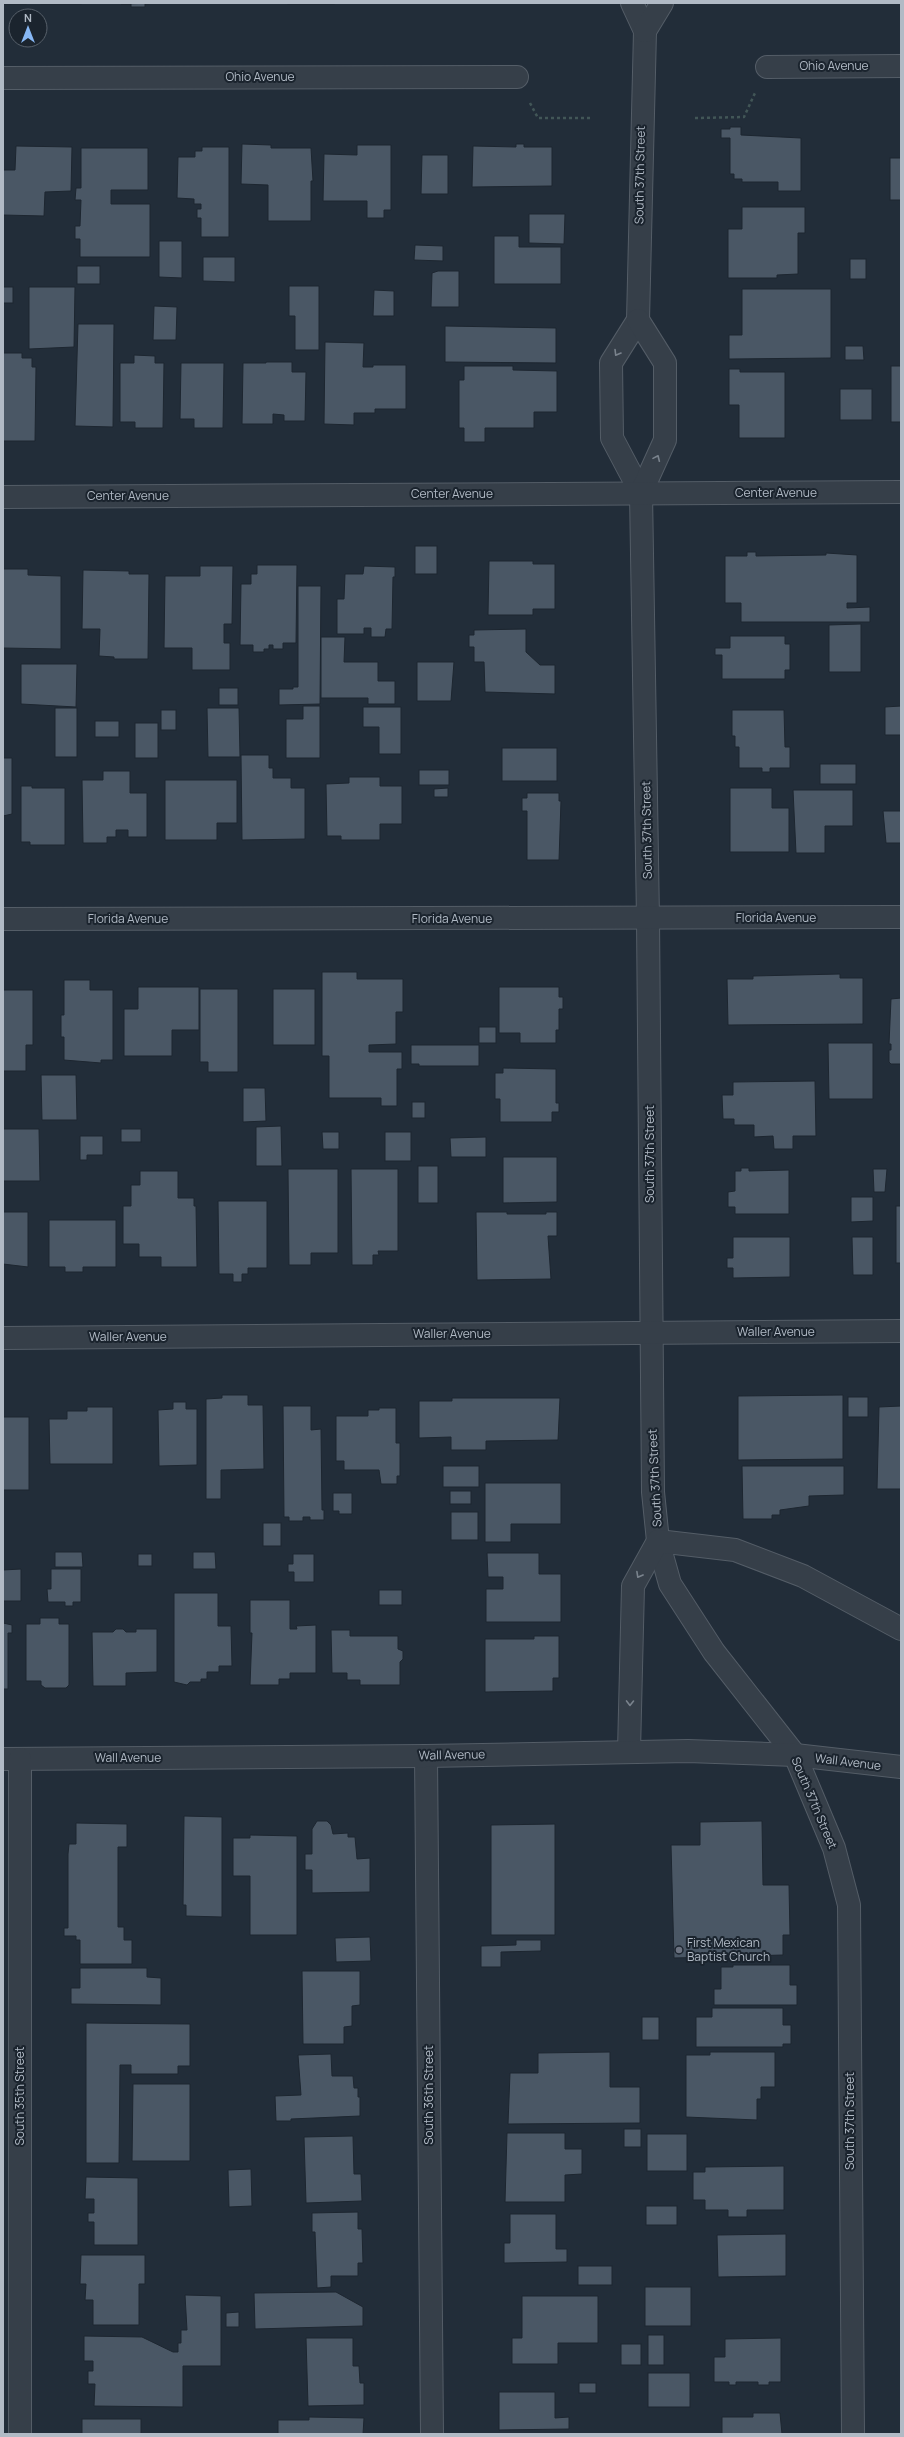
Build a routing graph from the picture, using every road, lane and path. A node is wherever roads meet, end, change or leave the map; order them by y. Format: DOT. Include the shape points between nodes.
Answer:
graph roads {
  1 [pos="632,3"];
  2 [pos="662,3"];
  3 [pos="644,31"];
  4 [pos="901,66"];
  5 [pos="767,67"];
  6 [pos="517,77"];
  7 [pos="3,78"];
  8 [pos="590,118"];
  9 [pos="695,118"];
  10 [pos="638,320"];
  11 [pos="901,492"];
  12 [pos="641,494"];
  13 [pos="3,497"];
  14 [pos="901,917"];
  15 [pos="3,919"];
  16 [pos="648,919"];
  17 [pos="651,1332"];
  18 [pos="901,1332"];
  19 [pos="3,1338"];
  20 [pos="658,1541"];
  21 [pos="901,1629"];
  22 [pos="629,1751"];
  23 [pos="795,1755"];
  24 [pos="426,1756"];
  25 [pos="12,1759"];
  26 [pos="901,1767"];
  27 [pos="20,2434"];
  28 [pos="432,2434"];
  29 [pos="853,2434"];
  1 -- 3 [label="street, South 37th Street"];
  2 -- 3 [label="street"];
  3 -- 10 [label="street, South 37th Street"];
  4 -- 5 [label="street, Ohio Avenue"];
  5 -- 9 [label="path" via="744,117"];
  6 -- 7 [label="street, Ohio Avenue"];
  6 -- 8 [label="path" via="538,118"];
  12 -- 10 [label="street, South 37th Street, one-way" via="666,440 666,363"];
  10 -- 12 [label="street, South 37th Street, one-way" via="611,363 612,438"];
  11 -- 12 [label="street, Center Avenue"];
  12 -- 13 [label="street, Center Avenue"];
  12 -- 16 [label="street, South 37th Street"];
  14 -- 16 [label="street, Florida Avenue"];
  15 -- 16 [label="street, Florida Avenue"];
  16 -- 17 [label="street, South 37th Street"];
  17 -- 18 [label="street, Waller Avenue"];
  17 -- 19 [label="street, Waller Avenue"];
  17 -- 20 [label="street, South 37th Street" via="653,1492"];
  20 -- 21 [label="street" via="735,1550 803,1576"];
  20 -- 22 [label="street, one-way" via="633,1586"];
  20 -- 23 [label="street, South 37th Street" via="670,1584 714,1652"];
  22 -- 23 [label="street, Wall Avenue" via="688,1750"];
  22 -- 24 [label="street, Wall Avenue"];
  23 -- 26 [label="street, Wall Avenue"];
  23 -- 29 [label="street, South 37th Street" via="834,1848 849,1905"];
  24 -- 25 [label="street, Wall Avenue"];
  24 -- 28 [label="street, South 36th Street"];
  25 -- 27 [label="street, South 35th Street"];
}
